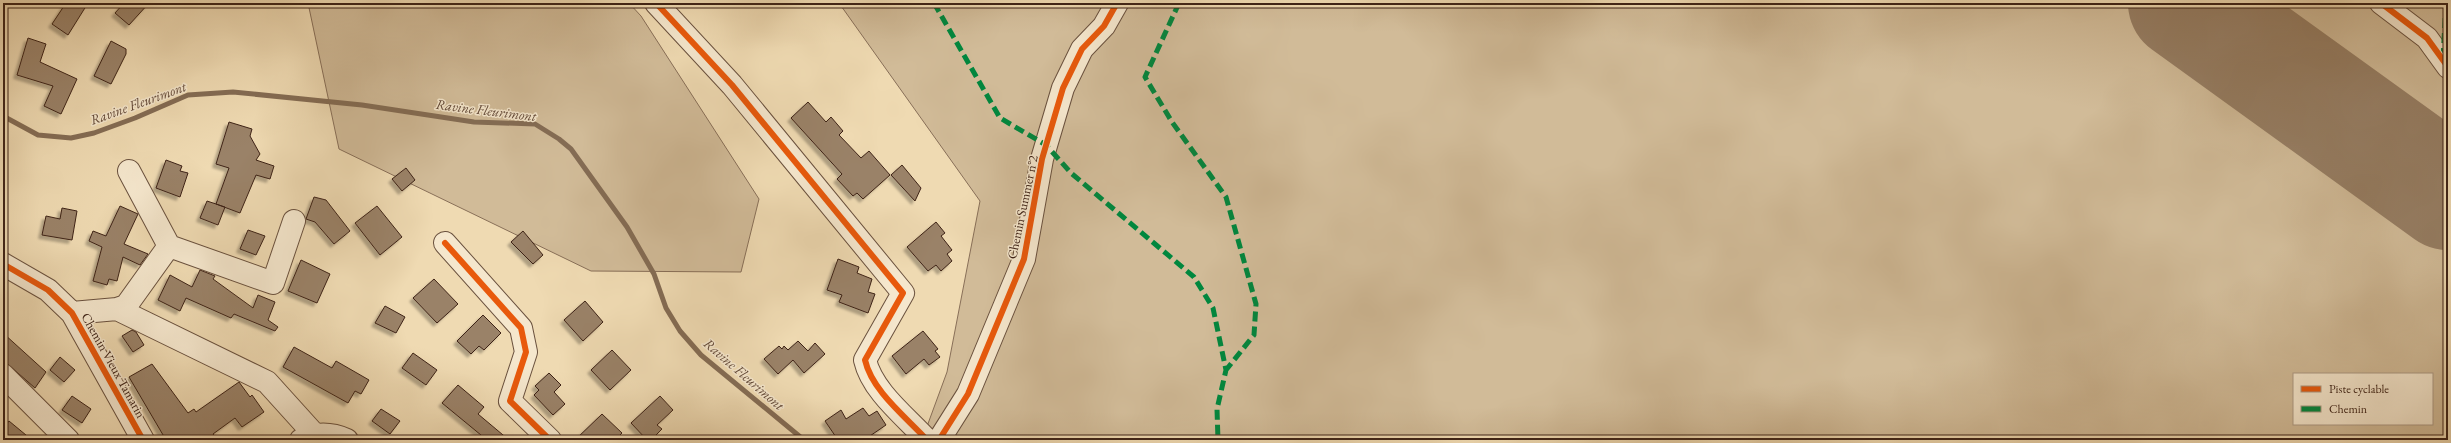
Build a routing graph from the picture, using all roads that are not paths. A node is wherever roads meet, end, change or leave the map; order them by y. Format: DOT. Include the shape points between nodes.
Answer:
graph roads {
  1 [pos="656,3"];
  2 [pos="1117,3"];
  3 [pos="2381,3"];
  4 [pos="2448,66"];
  5 [pos="129,170"];
  6 [pos="294,221"];
  7 [pos="445,243"];
  8 [pos="169,246"];
  9 [pos="6,269"];
  10 [pos="117,309"];
  11 [pos="72,313"];
  12 [pos="3,375"];
  13 [pos="308,437"];
  14 [pos="68,440"];
  15 [pos="144,440"];
  16 [pos="347,440"];
  17 [pos="550,440"];
  18 [pos="927,440"];
  19 [pos="939,440"];
  1 -- 18 [label="street" via="732,85 904,293 865,360 868,372 878,388"];
  2 -- 19 [label="street, Chemin Summer n°2" via="1104,26 1082,49 1063,88 1042,159 1024,259 968,394"];
  3 -- 4 [label="street" via="2427,38"];
  5 -- 8 [label="street"];
  6 -- 8 [label="street" via="273,283"];
  7 -- 17 [label="street" via="521,328 526,352 510,401"];
  8 -- 10 [label="street" via="133,298 126,306"];
  9 -- 11 [label="street, Chemin Vieux Tamarin" via="48,290"];
  10 -- 11 [label="street"];
  10 -- 13 [label="street" via="267,382"];
  11 -- 15 [label="street, Chemin Vieux Tamarin"];
  12 -- 14 [label="street"];
  13 -- 16 [label="street" via="327,434"];
}
